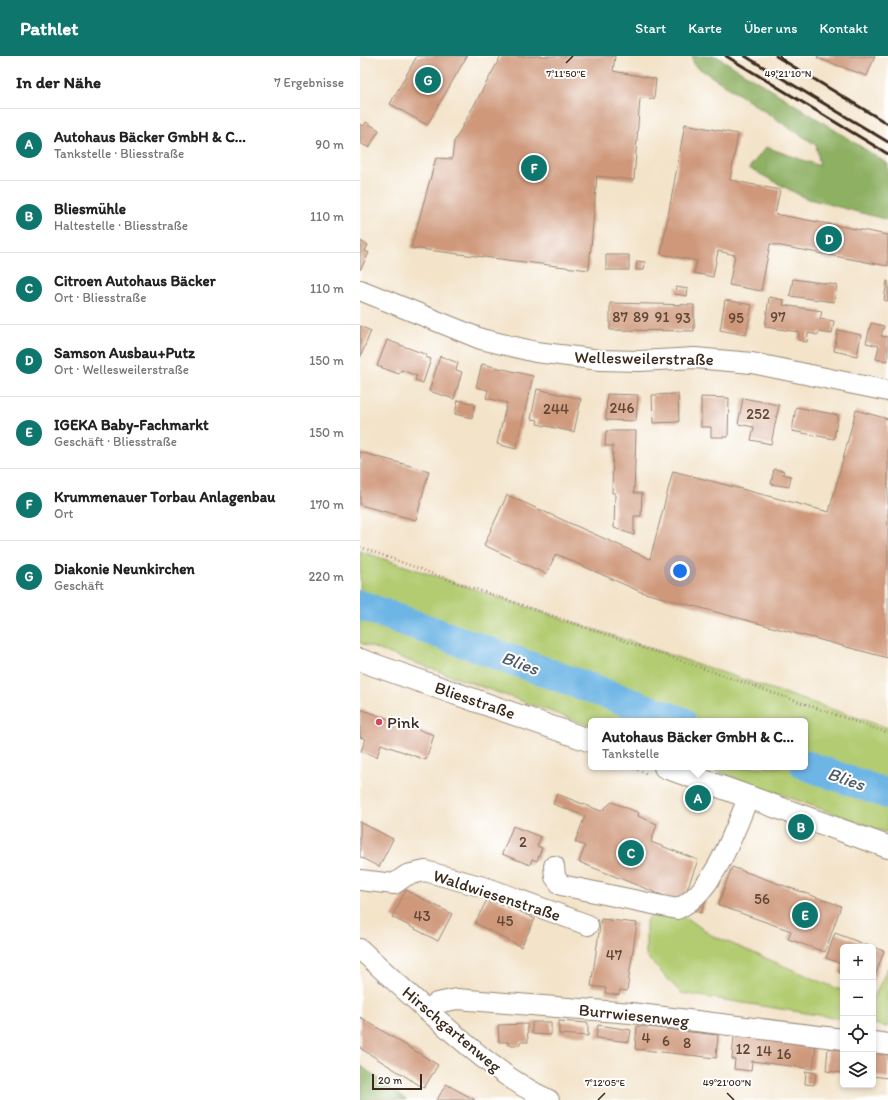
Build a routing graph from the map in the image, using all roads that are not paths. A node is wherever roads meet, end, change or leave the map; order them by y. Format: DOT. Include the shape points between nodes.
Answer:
graph roads {
  1 [pos="360,290"];
  2 [pos="888,391"];
  3 [pos="360,660"];
  4 [pos="588,740"];
  5 [pos="674,770"];
  6 [pos="749,796"];
  7 [pos="888,847"];
  8 [pos="554,866"];
  9 [pos="360,880"];
  10 [pos="588,925"];
  11 [pos="360,949"];
  12 [pos="426,1010"];
  13 [pos="840,1038"];
  14 [pos="876,1042"];
  15 [pos="888,1044"];
  16 [pos="549,1100"];
  1 -- 2 [label="street, Wellesweilerstraße" via="481,339 536,352 600,360 695,358 752,363"];
  3 -- 4 [label="main road, Bliesstraße"];
  5 -- 6 [label="main road"];
  6 -- 7 [label="main road"];
  6 -- 8 [label="street" via="721,862 687,905 677,909 561,885 555,877"];
  9 -- 10 [label="street, Waldwiesenstraße" via="394,884 407,875 425,872 487,888"];
  11 -- 12 [label="street, Hirschgartenweg"];
  12 -- 13 [label="street, Burrwiesenweg" via="437,1003 457,999 631,1013"];
  12 -- 16 [label="street, Hirschgartenweg" via="490,1064"];
  14 -- 15 [label="street"];
}
